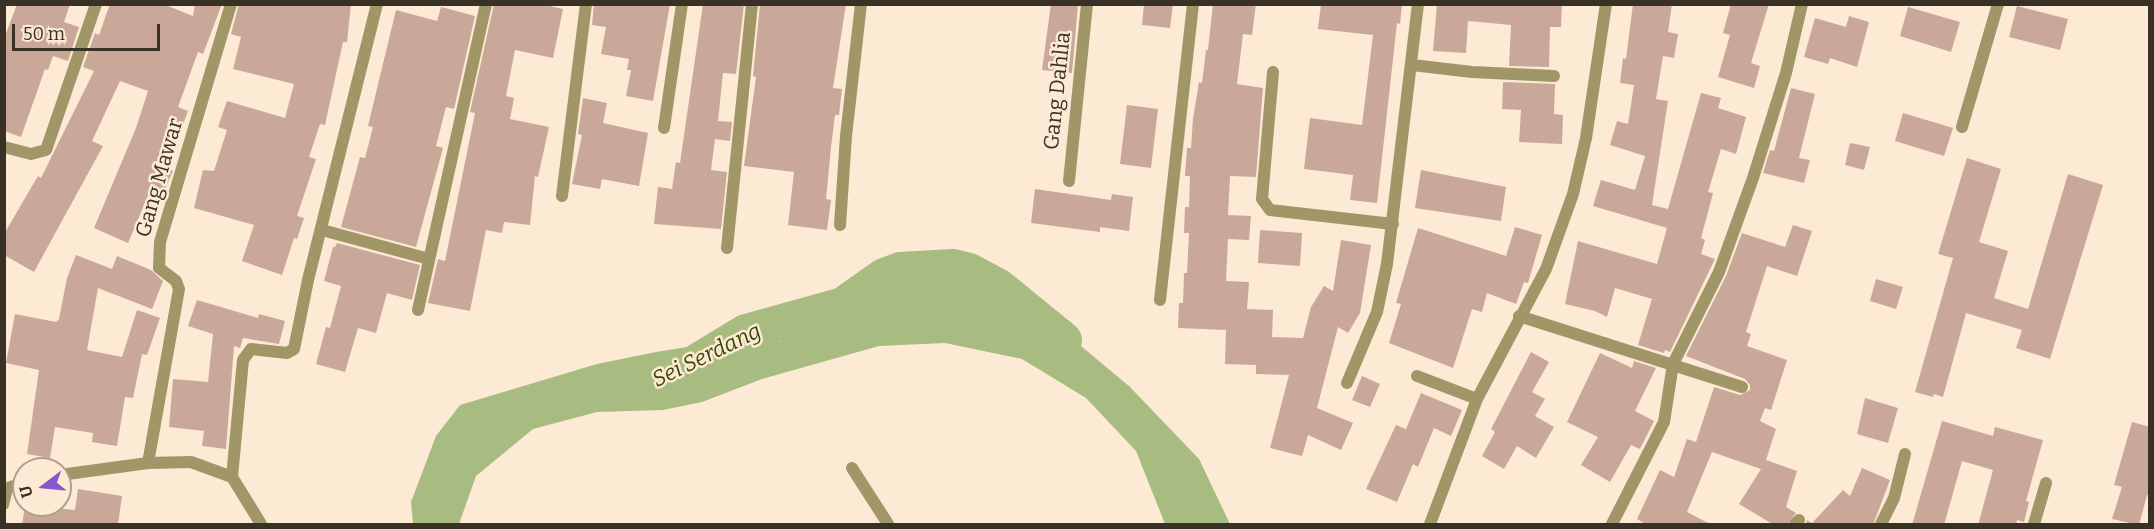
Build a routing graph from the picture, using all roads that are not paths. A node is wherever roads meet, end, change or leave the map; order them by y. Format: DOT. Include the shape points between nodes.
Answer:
graph roads {
  1 [pos="96,4"];
  2 [pos="231,4"];
  3 [pos="377,4"];
  4 [pos="486,4"];
  5 [pos="586,4"];
  6 [pos="682,4"];
  7 [pos="752,4"];
  8 [pos="861,4"];
  9 [pos="1087,4"];
  10 [pos="1193,4"];
  11 [pos="1418,4"];
  12 [pos="1606,4"];
  13 [pos="1802,4"];
  14 [pos="1998,4"];
  15 [pos="1412,65"];
  16 [pos="1273,72"];
  17 [pos="1554,76"];
  18 [pos="1962,127"];
  19 [pos="664,129"];
  20 [pos="4,147"];
  21 [pos="1069,181"];
  22 [pos="562,196"];
  23 [pos="1393,224"];
  24 [pos="840,225"];
  25 [pos="322,230"];
  26 [pos="727,248"];
  27 [pos="429,259"];
  28 [pos="1160,300"];
  29 [pos="418,310"];
  30 [pos="1519,316"];
  31 [pos="1673,364"];
  32 [pos="1417,376"];
  33 [pos="1347,383"];
  34 [pos="1742,387"];
  35 [pos="1477,399"];
  36 [pos="1905,454"];
  37 [pos="148,463"];
  38 [pos="852,468"];
  39 [pos="72,473"];
  40 [pos="232,477"];
  41 [pos="2046,483"];
  42 [pos="6,488"];
  43 [pos="4,505"];
  44 [pos="261,525"];
  45 [pos="888,525"];
  46 [pos="1430,525"];
  47 [pos="1612,525"];
  48 [pos="1881,525"];
  49 [pos="2034,525"];
  1 -- 20 [label="street" via="46,150 31,154"];
  2 -- 37 [label="street, Gang Mawar" via="160,242 159,268 176,281 178,290"];
  3 -- 25 [label="street"];
  4 -- 27 [label="street"];
  5 -- 22 [label="street"];
  6 -- 19 [label="street"];
  7 -- 26 [label="street"];
  8 -- 24 [label="street"];
  9 -- 21 [label="street, Gang Dahlia"];
  10 -- 28 [label="street"];
  11 -- 15 [label="street"];
  12 -- 30 [label="street" via="1586,138 1573,194 1546,269"];
  13 -- 31 [label="street" via="1786,73 1731,241"];
  14 -- 18 [label="street"];
  15 -- 17 [label="street"];
  15 -- 23 [label="street"];
  16 -- 23 [label="street" via="1262,199 1265,206 1270,210"];
  23 -- 33 [label="street" via="1377,312"];
  25 -- 27 [label="street"];
  25 -- 40 [label="street" via="294,349 287,353 251,349 243,360"];
  27 -- 29 [label="street"];
  30 -- 31 [label="street"];
  30 -- 35 [label="street"];
  31 -- 34 [label="street"];
  31 -- 47 [label="street" via="1664,422"];
  32 -- 35 [label="street"];
  35 -- 46 [label="street"];
  36 -- 48 [label="street" via="1894,498"];
  37 -- 39 [label="street"];
  37 -- 40 [label="street" via="191,462"];
  38 -- 45 [label="street"];
  40 -- 44 [label="street"];
  41 -- 49 [label="street"];
  42 -- 43 [label="lane"];
}
